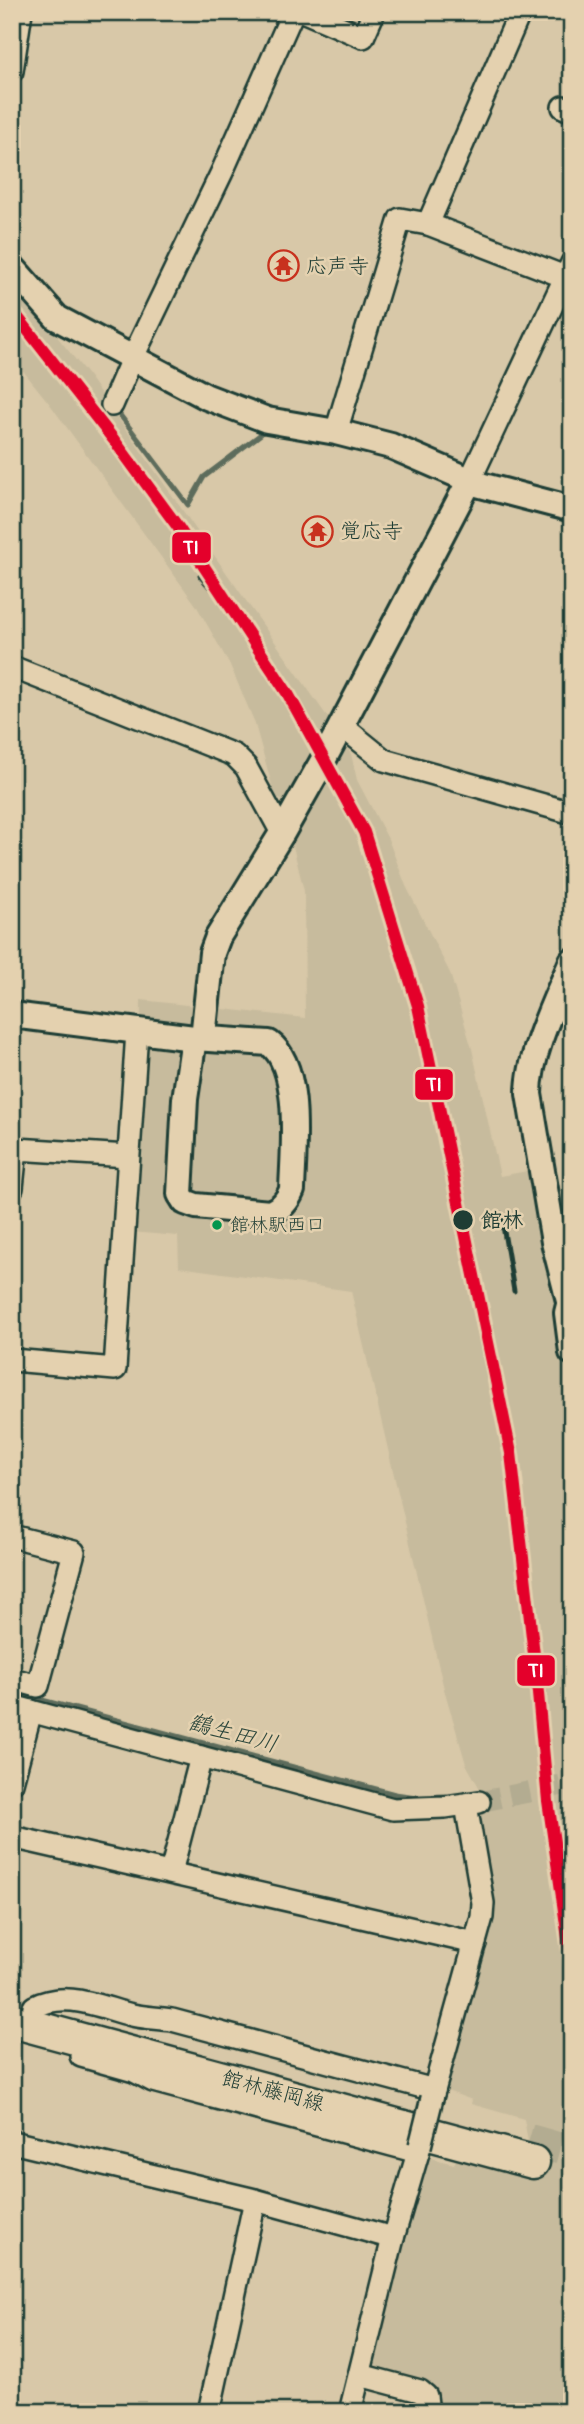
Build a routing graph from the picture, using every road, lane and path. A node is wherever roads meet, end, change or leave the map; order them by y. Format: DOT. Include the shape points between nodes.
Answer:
graph roads {
  1 [pos="21,12"];
  2 [pos="293,12"];
  3 [pos="305,12"];
  4 [pos="374,12"];
  5 [pos="520,12"];
  6 [pos="12,72"];
  7 [pos="428,225"];
  8 [pos="12,267"];
  9 [pos="569,270"];
  10 [pos="132,359"];
  11 [pos="113,405"];
  12 [pos="336,432"];
  13 [pos="469,482"];
  14 [pos="572,509"];
  15 [pos="12,667"];
  16 [pos="342,726"];
  17 [pos="572,813"];
  18 [pos="282,833"];
  19 [pos="572,961"];
  20 [pos="562,1010"];
  21 [pos="12,1015"];
  22 [pos="137,1031"];
  23 [pos="199,1038"];
  24 [pos="128,1156"];
  25 [pos="12,1188"];
  26 [pos="553,1225"];
  27 [pos="572,1256"];
  28 [pos="570,1297"];
  29 [pos="572,1352"];
  30 [pos="12,1360"];
  31 [pos="13,1540"];
  32 [pos="12,1679"];
  33 [pos="22,1709"];
  34 [pos="201,1757"];
  35 [pos="12,1783"];
  36 [pos="12,1837"];
  37 [pos="171,1872"];
  38 [pos="475,1944"];
  39 [pos="23,2013"];
  40 [pos="433,2094"];
  41 [pos="12,2142"];
  42 [pos="419,2149"];
  43 [pos="531,2151"];
  44 [pos="255,2200"];
  45 [pos="393,2238"];
  46 [pos="360,2375"];
  47 [pos="209,2412"];
  48 [pos="349,2412"];
  49 [pos="428,2412"];
  1 -- 6 [label="street"];
  2 -- 10 [label="street"];
  3 -- 4 [label="street" via="363,37"];
  5 -- 7 [label="street"];
  7 -- 9 [label="street"];
  7 -- 12 [label="street" via="400,219"];
  8 -- 10 [label="street" via="57,318"];
  9 -- 13 [label="street"];
  10 -- 11 [label="street"];
  10 -- 12 [label="street" via="206,397 267,420"];
  12 -- 13 [label="street" via="391,446"];
  13 -- 14 [label="street"];
  13 -- 16 [label="street"];
  15 -- 18 [label="street" via="234,755 246,766"];
  16 -- 17 [label="street" via="384,760"];
  16 -- 18 [label="street"];
  18 -- 23 [label="street" via="218,937"];
  19 -- 20 [label="street"];
  20 -- 26 [label="street" via="528,1078"];
  21 -- 22 [label="street"];
  22 -- 23 [label="street"];
  22 -- 24 [label="street"];
  23 -- 23 [label="street" via="269,1043 283,1057 295,1112 292,1190 288,1200 270,1213 196,1206 180,1194 185,1099"];
  24 -- 25 [label="street" via="16,1149"];
  24 -- 30 [label="street" via="115,1369"];
  26 -- 27 [label="street"];
  26 -- 28 [label="street"];
  28 -- 29 [label="street" via="567,1321"];
  31 -- 32 [label="street" via="75,1552 38,1686"];
  33 -- 34 [label="street"];
  33 -- 35 [label="street"];
  34 -- 37 [label="street"];
  34 -- 38 [label="street" via="393,1809 473,1803 484,1903"];
  36 -- 37 [label="street"];
  37 -- 38 [label="street"];
  38 -- 40 [label="street"];
  39 -- 40 [label="street" via="55,1998 70,1998 172,2020"];
  39 -- 42 [label="street" via="48,2046 153,2081"];
  39 -- 43 [label="main road, 館林藤岡線"];
  40 -- 42 [label="street, bridge"];
  41 -- 44 [label="street"];
  42 -- 45 [label="street"];
  44 -- 45 [label="street"];
  44 -- 47 [label="street"];
  45 -- 46 [label="street"];
  46 -- 48 [label="street"];
  46 -- 49 [label="street" via="420,2391 426,2396"];
}
